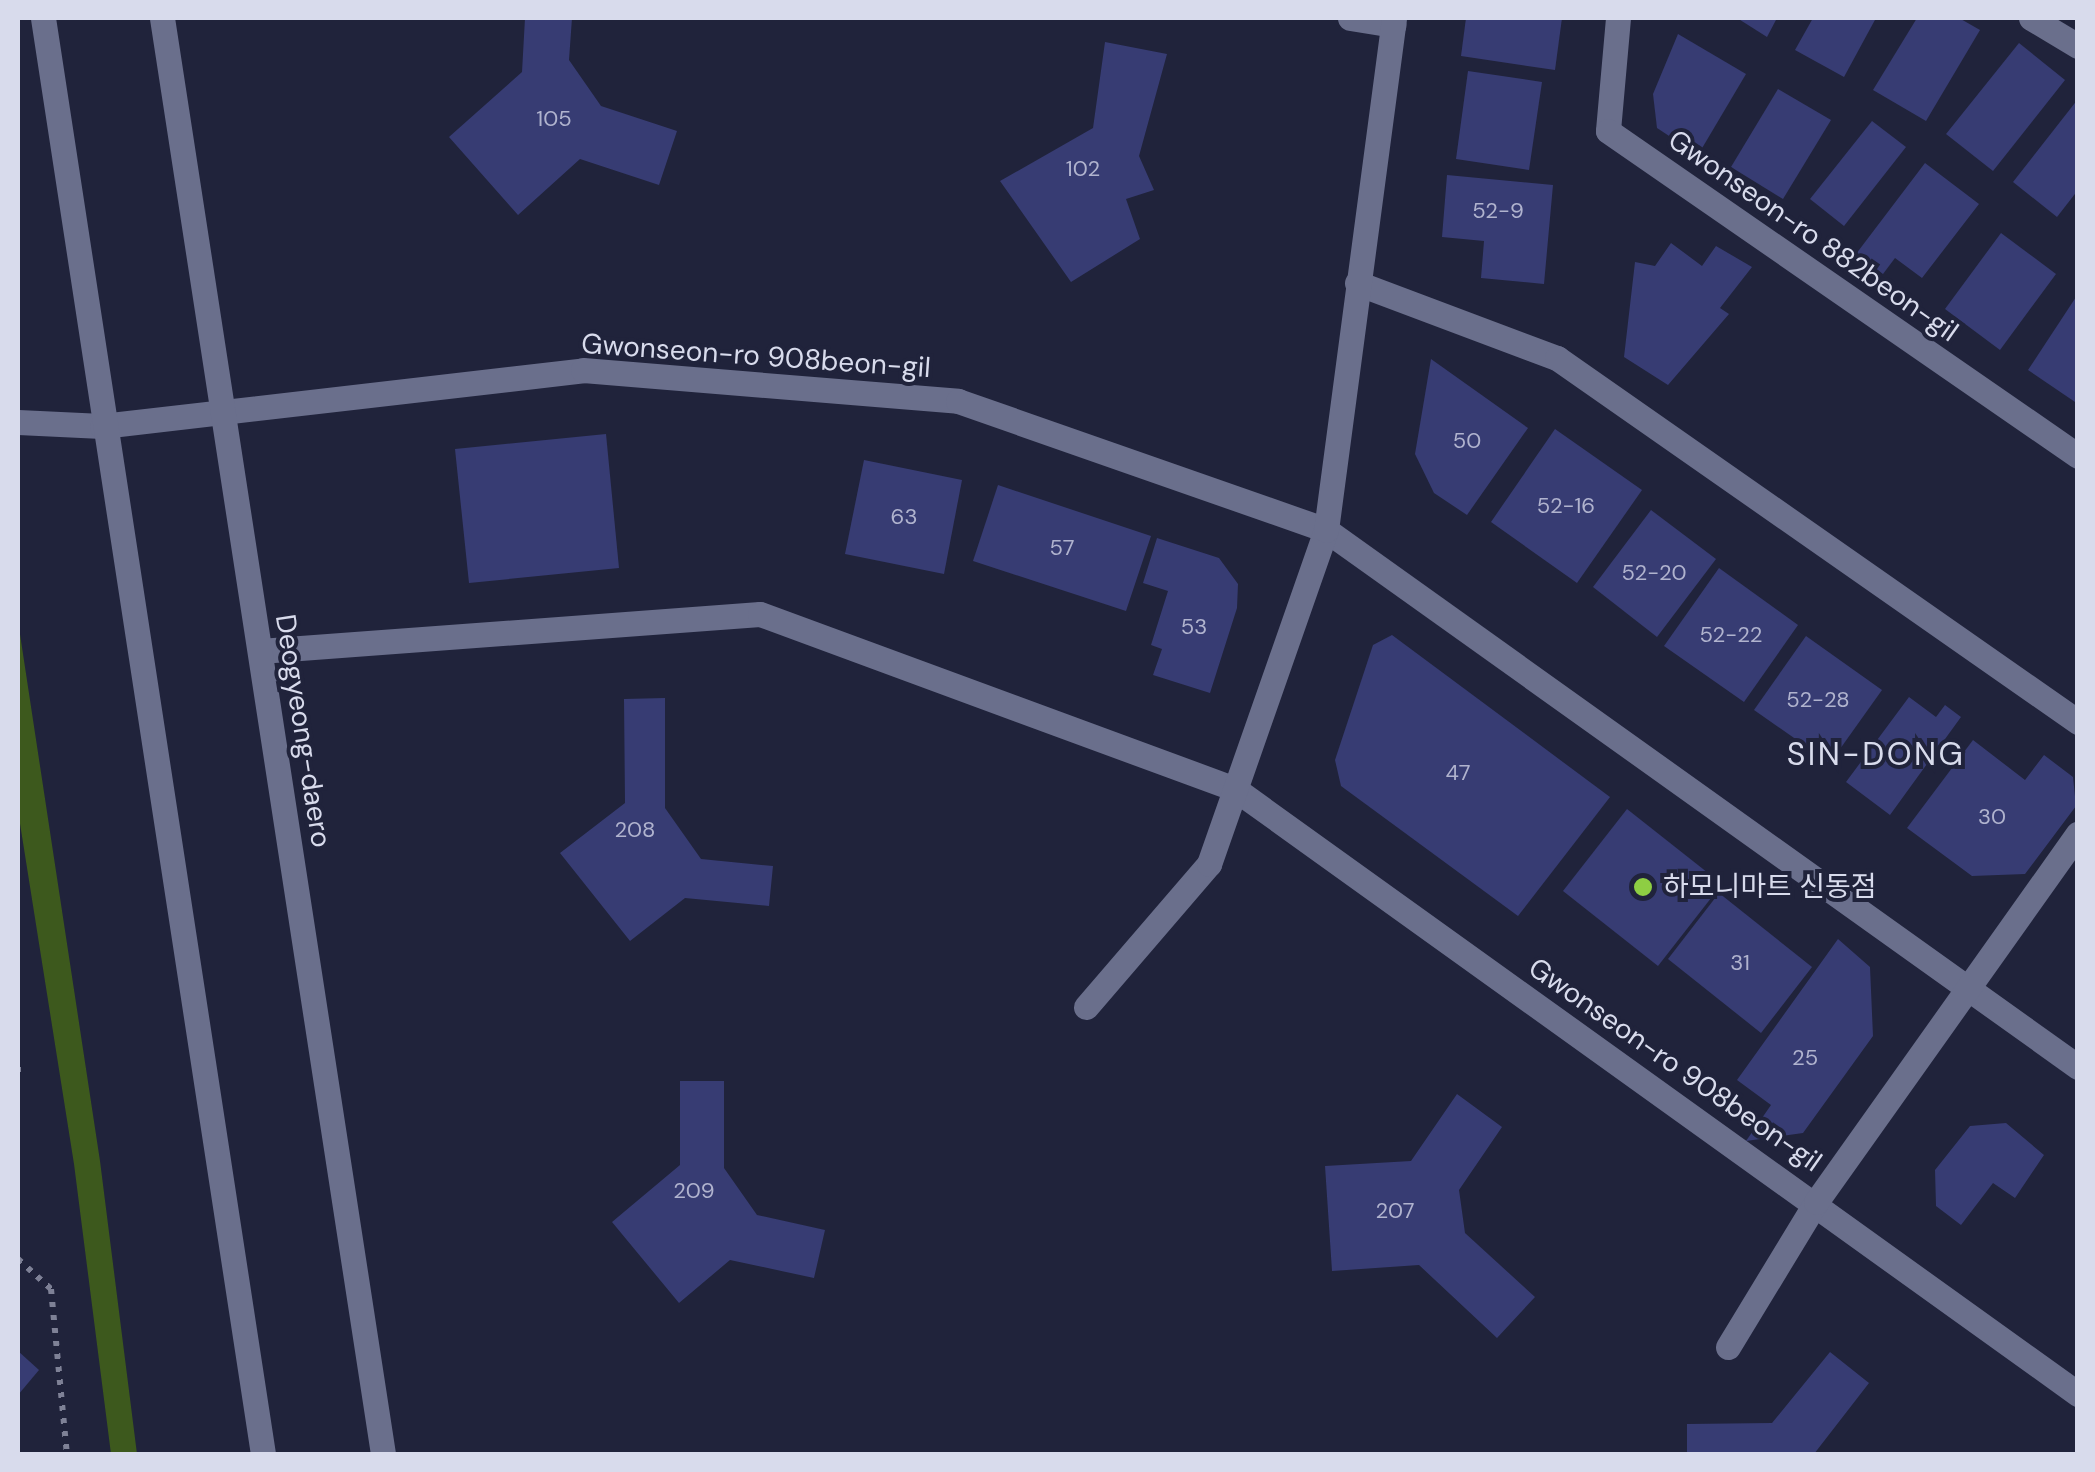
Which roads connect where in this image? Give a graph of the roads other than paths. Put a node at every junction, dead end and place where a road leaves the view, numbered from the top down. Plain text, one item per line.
1 (43, 18) edge
2 (162, 18) edge
3 (1350, 18) edge
4 (1618, 18) edge
5 (2031, 18) edge
6 (1393, 21) edge
7 (2075, 37) edge
8 (1358, 283) junction
9 (224, 412) junction
10 (18, 422) edge
11 (102, 426) junction
12 (2078, 456) edge
13 (1326, 530) junction
14 (260, 651) junction
15 (2078, 722) edge
16 (1235, 789) junction
17 (2078, 834) edge
18 (1967, 984) junction
19 (1086, 1007) dead end
20 (2078, 1068) edge
21 (1816, 1202) junction
22 (1728, 1347) dead end
23 (2078, 1394) edge
24 (263, 1454) edge
25 (384, 1454) edge

1 - 11 street
2 - 9 street, Deogyeong-daero
3 - 6 street
4 - 12 street, Gwonseon-ro 882beon-gil
5 - 7 street
6 - 8 street
8 - 13 street
8 - 15 street
9 - 11 street, Gwonseon-ro 908beon-gil
9 - 13 street, Gwonseon-ro 908beon-gil
9 - 14 street, Deogyeong-daero
10 - 11 street, Gwonseon-ro 908beon-gil
11 - 24 street
13 - 16 street
13 - 18 street, Gwonseon-ro 908beon-gil
14 - 16 street, Gwonseon-ro 908beon-gil
14 - 25 street, Deogyeong-daero
16 - 19 street
16 - 21 street, Gwonseon-ro 908beon-gil
17 - 18 street
18 - 20 street, Gwonseon-ro 908beon-gil
18 - 21 street
21 - 22 street
21 - 23 street, Gwonseon-ro 908beon-gil

